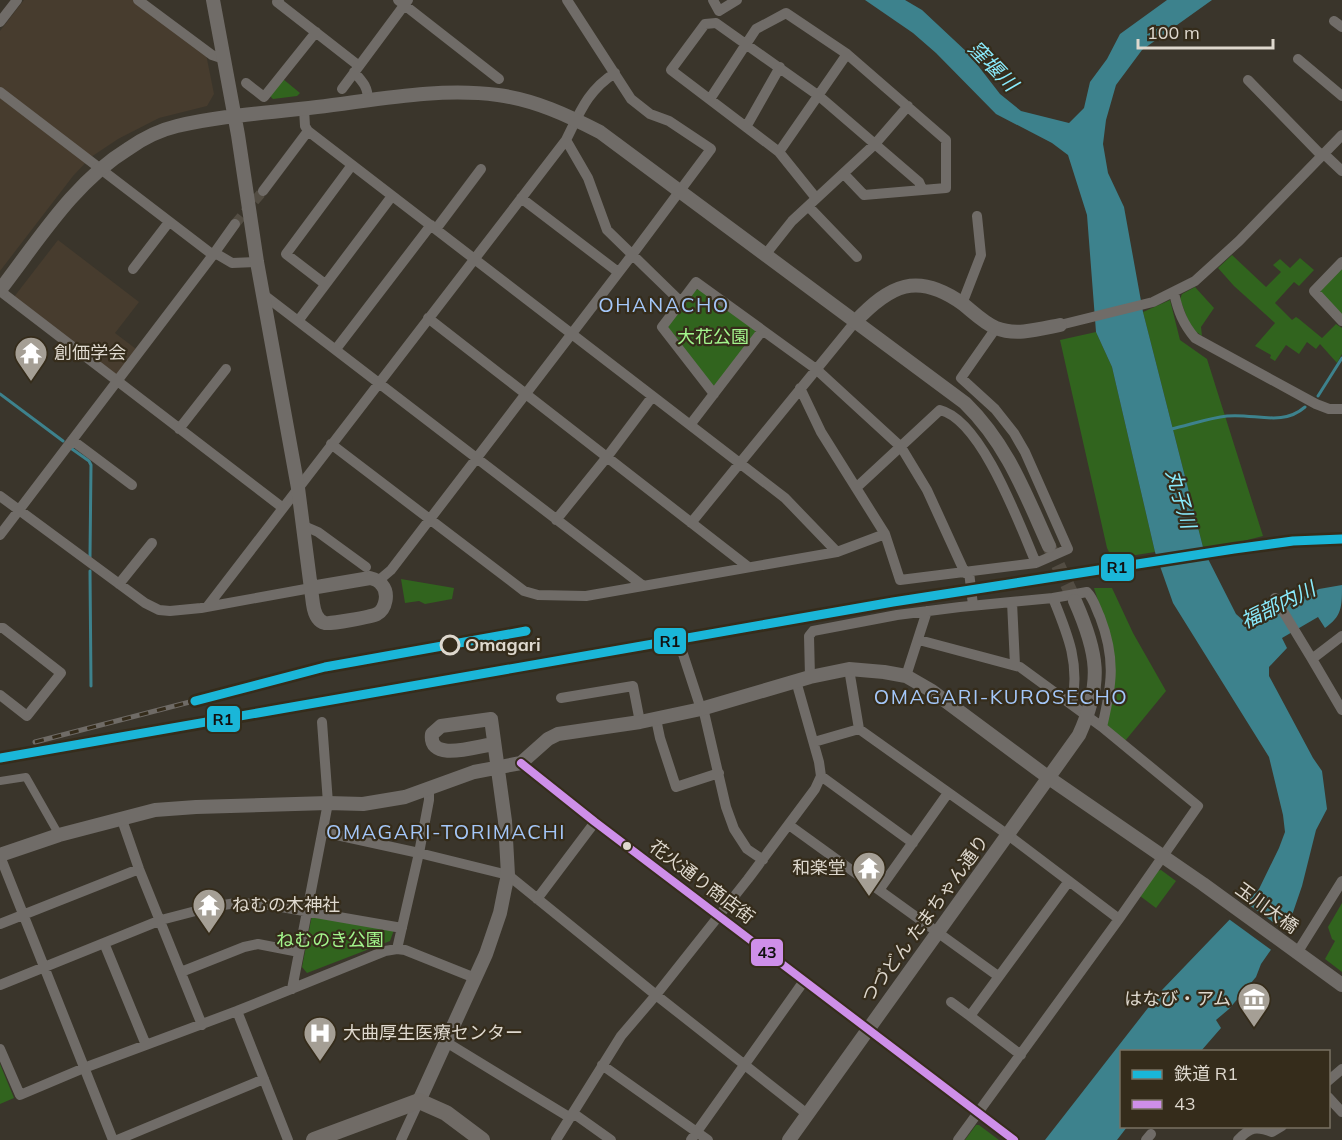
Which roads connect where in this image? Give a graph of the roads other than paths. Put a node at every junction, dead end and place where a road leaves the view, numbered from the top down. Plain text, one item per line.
1 (17, 0) edge
2 (138, 0) edge
3 (213, 0) edge
4 (279, 0) edge
5 (567, 0) edge
6 (737, 0) edge
7 (404, 2) edge
8 (716, 3) edge
9 (0, 22) edge
10 (716, 23) junction
11 (316, 32) junction
12 (746, 43) junction
13 (847, 54) junction
14 (224, 59) junction
15 (1298, 59) dead end
16 (780, 67) junction
17 (357, 69) junction
18 (615, 73) junction
19 (499, 79) dead end
20 (1248, 80) dead end
21 (246, 83) dead end
22 (342, 89) dead end
23 (0, 92) edge
24 (819, 96) junction
25 (1342, 96) edge
26 (710, 99) junction
27 (368, 101) junction
28 (908, 106) junction
29 (304, 109) junction
30 (235, 116) junction
31 (576, 119) junction
32 (746, 127) junction
33 (308, 131) junction
34 (1342, 135) edge
35 (566, 140) junction
36 (875, 144) junction
37 (779, 152) junction
38 (1323, 155) junction
39 (352, 165) junction
40 (99, 169) junction
41 (481, 169) dead end
42 (1342, 171) edge
43 (844, 174) junction
44 (922, 189) junction
45 (263, 190) tunnel mouth
46 (681, 191) junction
47 (392, 196) junction
48 (521, 198) junction
49 (812, 202) junction
50 (977, 216) dead end
51 (169, 222) junction
52 (235, 224) tunnel mouth
53 (433, 227) junction
54 (214, 254) junction
55 (632, 255) junction
56 (765, 255) junction
57 (857, 257) dead end
58 (474, 259) junction
59 (257, 262) junction
60 (1342, 262) edge
61 (133, 269) dead end
62 (618, 272) junction
63 (326, 284) junction
64 (0, 290) edge
65 (1174, 293) junction
66 (264, 295) junction
67 (681, 302) junction
68 (962, 304) junction
69 (428, 318) junction
70 (298, 321) junction
71 (1342, 321) edge
72 (855, 322) junction
73 (1060, 325) joint
74 (996, 328) junction
75 (762, 331) junction
76 (571, 333) junction
77 (336, 349) junction
78 (226, 369) dead end
79 (816, 369) junction
80 (117, 381) junction
81 (379, 383) junction
82 (800, 388) junction
83 (526, 394) junction
84 (714, 394) junction
85 (652, 397) junction
86 (1342, 409) edge
87 (690, 425) junction
88 (179, 429) junction
89 (72, 440) junction
90 (332, 444) junction
91 (901, 447) junction
92 (607, 457) junction
93 (475, 459) junction
94 (739, 462) junction
95 (132, 485) dead end
96 (857, 487) junction
97 (298, 488) junction
98 (0, 496) edge
99 (283, 508) junction
100 (19, 511) junction
101 (430, 519) junction
102 (556, 520) junction
103 (691, 523) junction
104 (304, 526) junction
105 (885, 534) junction
106 (0, 535) edge
107 (152, 543) dead end
108 (1048, 546) tunnel mouth
109 (837, 552) junction
110 (1036, 563) junction
111 (747, 566) junction
112 (366, 567) dead end
113 (967, 572) junction
114 (378, 581) junction
115 (119, 584) junction
116 (642, 585) junction
117 (311, 588) junction
118 (1053, 598) junction
119 (1275, 598) dead end
120 (1075, 601) tunnel mouth
121 (1012, 602) junction
122 (973, 606) junction
123 (207, 607) junction
124 (927, 611) junction
125 (0, 628) edge
126 (1342, 636) edge
127 (919, 640) junction
128 (683, 654) dead end
129 (1312, 659) junction
130 (1015, 665) junction
131 (849, 669) junction
132 (906, 676) junction
133 (810, 677) junction
134 (796, 681) junction
135 (0, 695) edge
136 (561, 698) dead end
137 (1072, 704) junction
138 (702, 709) junction
139 (1342, 710) edge
140 (1087, 716) junction
141 (656, 719) junction
142 (322, 722) dead end
143 (640, 722) junction
144 (1102, 727) junction
145 (859, 729) junction
146 (814, 742) junction
147 (494, 744) dead end
148 (521, 763) junction
149 (497, 767) junction
150 (719, 773) junction
151 (821, 776) junction
152 (1049, 778) junction
153 (0, 781) edge
154 (429, 788) junction
155 (948, 793) junction
156 (328, 803) junction
157 (122, 820) junction
158 (595, 822) junction
159 (789, 825) junction
160 (323, 832) junction
161 (59, 835) junction
162 (1008, 836) junction
163 (913, 843) junction
164 (418, 853) junction
165 (0, 856) edge
166 (1163, 857) junction
167 (763, 860) junction
168 (139, 870) junction
169 (508, 875) junction
170 (1069, 881) junction
171 (1342, 881) edge
172 (879, 890) junction
173 (537, 899) junction
174 (306, 911) junction
175 (24, 915) junction
176 (719, 916) junction
177 (1119, 919) junction
178 (161, 920) junction
179 (0, 924) edge
180 (402, 928) junction
181 (938, 931) junction
182 (104, 943) junction
183 (397, 949) junction
184 (299, 952) junction
185 (1297, 953) junction
186 (45, 968) junction
187 (181, 972) junction
188 (998, 976) junction
189 (475, 978) junction
190 (804, 981) junction
191 (1342, 985) edge
192 (0, 986) edge
193 (292, 989) junction
194 (656, 995) junction
195 (951, 1002) dead end
196 (237, 1011) junction
197 (970, 1016) junction
198 (202, 1025) junction
199 (868, 1030) junction
200 (446, 1042) junction
201 (146, 1045) junction
202 (0, 1049) edge
203 (1021, 1055) junction
204 (602, 1065) junction
205 (745, 1066) junction
206 (84, 1068) junction
207 (1342, 1069) edge
208 (264, 1079) junction
209 (1330, 1080) edge
210 (1330, 1098) edge
211 (419, 1101) junction
212 (1342, 1112) edge
213 (807, 1114) junction
214 (978, 1114) junction
215 (571, 1115) junction
216 (1254, 1128) edge
217 (1261, 1128) edge
218 (1279, 1128) edge
219 (694, 1136) edge
220 (115, 1140) edge
221 (288, 1140) edge
222 (314, 1140) edge
223 (401, 1140) edge
224 (482, 1140) edge
225 (556, 1140) edge
226 (611, 1140) edge
227 (708, 1140) edge
228 (789, 1140) edge
229 (958, 1140) edge
230 (1014, 1140) edge
231 (1238, 1140) edge

1 - 9 street
2 - 14 street
3 - 14 street
4 - 11 street
5 - 18 street
6 - 8 street
7 - 17 street
7 - 19 street
8 - 10 street
10 - 12 street
10 - 26 street
11 - 17 street
11 - 21 street
12 - 13 street
12 - 16 street
12 - 26 street
13 - 24 street
13 - 28 street
14 - 30 street
15 - 25 street
16 - 24 street
16 - 32 street
17 - 22 street
17 - 27 street
18 - 31 street
18 - 46 street
20 - 38 street
23 - 40 street
24 - 36 street
24 - 37 street
26 - 32 street
27 - 29 street
27 - 31 street
28 - 36 street
28 - 44 street
29 - 30 street
29 - 33 street
30 - 40 street
30 - 59 street
31 - 35 street
31 - 46 street
32 - 37 street
33 - 39 street
33 - 45 street
34 - 38 street
35 - 48 street
35 - 55 street
36 - 43 street
36 - 44 street
37 - 49 street
38 - 42 street
38 - 65 street
39 - 47 street
39 - 63 street
40 - 51 street
40 - 64 street
41 - 53 street
43 - 44 street
43 - 49 street
46 - 55 street
46 - 56 street
47 - 53 street
47 - 63 street
48 - 58 street
48 - 62 street
49 - 56 street
49 - 57 street
50 - 68 street
51 - 54 street
51 - 61 street
52 - 54 street
53 - 58 street
53 - 77 street
54 - 59 street
54 - 80 street
55 - 62 street
55 - 67 street
56 - 72 street
58 - 69 street
58 - 76 street
59 - 66 street
60 - 71 street
62 - 76 street
63 - 70 street
64 - 80 street
65 - 73 street
65 - 86 street
66 - 70 street
66 - 97 street
67 - 75 street
67 - 84 street
68 - 72 street
68 - 74 street
69 - 81 street
69 - 83 street
70 - 77 street
72 - 79 street
72 - 108 street
73 - 74 street
74 - 110 street
75 - 79 street
75 - 84 street
76 - 83 street
76 - 85 street
77 - 81 street
78 - 88 street
79 - 82 street
79 - 91 street
80 - 88 street
80 - 89 street
81 - 90 street
81 - 93 street
82 - 94 street
82 - 96 street
83 - 92 street
83 - 93 street
84 - 87 street
85 - 87 street
85 - 92 street
87 - 94 street
88 - 99 street
89 - 95 street
89 - 100 street
90 - 97 street
90 - 101 street
91 - 96 street
91 - 110 street
91 - 113 street
92 - 102 street
92 - 103 street
93 - 101 street
93 - 102 street
94 - 103 street
94 - 109 street
96 - 105 street
97 - 99 street
97 - 104 street
98 - 100 street
99 - 123 street
100 - 106 street
100 - 115 street
101 - 114 street
101 - 116 street
102 - 116 street
103 - 111 street
104 - 112 street
104 - 117 street
105 - 109 street
105 - 113 street
107 - 115 street
109 - 111 street
110 - 113 street
111 - 116 street
113 - 122 street
114 - 117 street
114 - 117 street
115 - 123 street
117 - 123 street
118 - 121 street
118 - 137 street
118 - 144 street
119 - 129 street
120 - 140 street, つづどん たまちゃん通り
121 - 122 street
121 - 130 street
122 - 124 street
124 - 127 street
124 - 133 street
125 - 135 street
126 - 129 street
127 - 130 street
127 - 132 street
128 - 138 street
129 - 139 street
130 - 137 street
131 - 132 street, 玉川大橋
131 - 133 street, 玉川大橋
131 - 145 street
132 - 152 street, 玉川大橋
133 - 134 street, 玉川大橋
134 - 138 street, 玉川大橋
134 - 146 street
136 - 143 street
137 - 140 street
138 - 141 street, 玉川大橋
138 - 150 street
140 - 144 street
140 - 152 street, つづどん たまちゃん通り
141 - 143 street, 玉川大橋
141 - 150 street
142 - 156 street
143 - 148 street, 玉川大橋
144 - 166 street
145 - 146 street
145 - 155 street
146 - 151 street
147 - 149 street
148 - 149 street
148 - 158 street, 花火通り商店街
149 - 154 street
149 - 169 street
150 - 167 street
151 - 159 street
151 - 163 street
152 - 162 street, つづどん たまちゃん通り
152 - 166 street, 玉川大橋
153 - 161 street
154 - 156 street
154 - 164 street
155 - 162 street
155 - 163 street
156 - 157 street
156 - 160 street
157 - 161 street
157 - 168 street
158 - 173 street
158 - 176 street, 花火通り商店街
159 - 167 street
159 - 172 street
160 - 164 street
160 - 174 street
161 - 165 street
162 - 170 street
162 - 181 street, つづどん たまちゃん通り
163 - 172 street
164 - 169 street
164 - 180 street
165 - 175 street
166 - 177 street
166 - 185 street, 玉川大橋
167 - 176 street
168 - 175 street
168 - 178 street
169 - 173 street
169 - 189 street
170 - 177 street
170 - 188 street
171 - 185 street
172 - 181 street
173 - 194 street
174 - 178 street
174 - 180 street
174 - 184 street
175 - 179 street
175 - 186 street
176 - 190 street, 花火通り商店街
176 - 194 street
177 - 203 street
178 - 182 street
178 - 187 street
180 - 183 street
181 - 188 street
181 - 199 street, つづどん たまちゃん通り
182 - 186 street
182 - 201 street
183 - 189 street
183 - 193 street
184 - 187 street
184 - 193 street
185 - 191 street, 玉川大橋
186 - 192 street
186 - 206 street
187 - 198 street
188 - 197 street
189 - 200 street
190 - 199 street, 花火通り商店街
190 - 205 street
193 - 196 street
194 - 204 street
194 - 205 street
195 - 197 street
196 - 198 street
196 - 208 street
197 - 203 street
198 - 201 street
199 - 213 street, つづどん たまちゃん通り
199 - 214 street, 花火通り商店街
200 - 211 street
200 - 215 street
201 - 206 street
202 - 206 street
203 - 214 street
204 - 215 street
204 - 219 street
205 - 213 street
205 - 219 street
206 - 220 street
207 - 209 street
208 - 220 street
208 - 221 street
210 - 212 street
211 - 222 main road
211 - 223 street
211 - 224 main road
213 - 228 street, つづどん たまちゃん通り
214 - 229 street
214 - 230 street, 花火通り商店街
215 - 225 street
215 - 226 street
216 - 231 street
217 - 218 street
219 - 227 street

